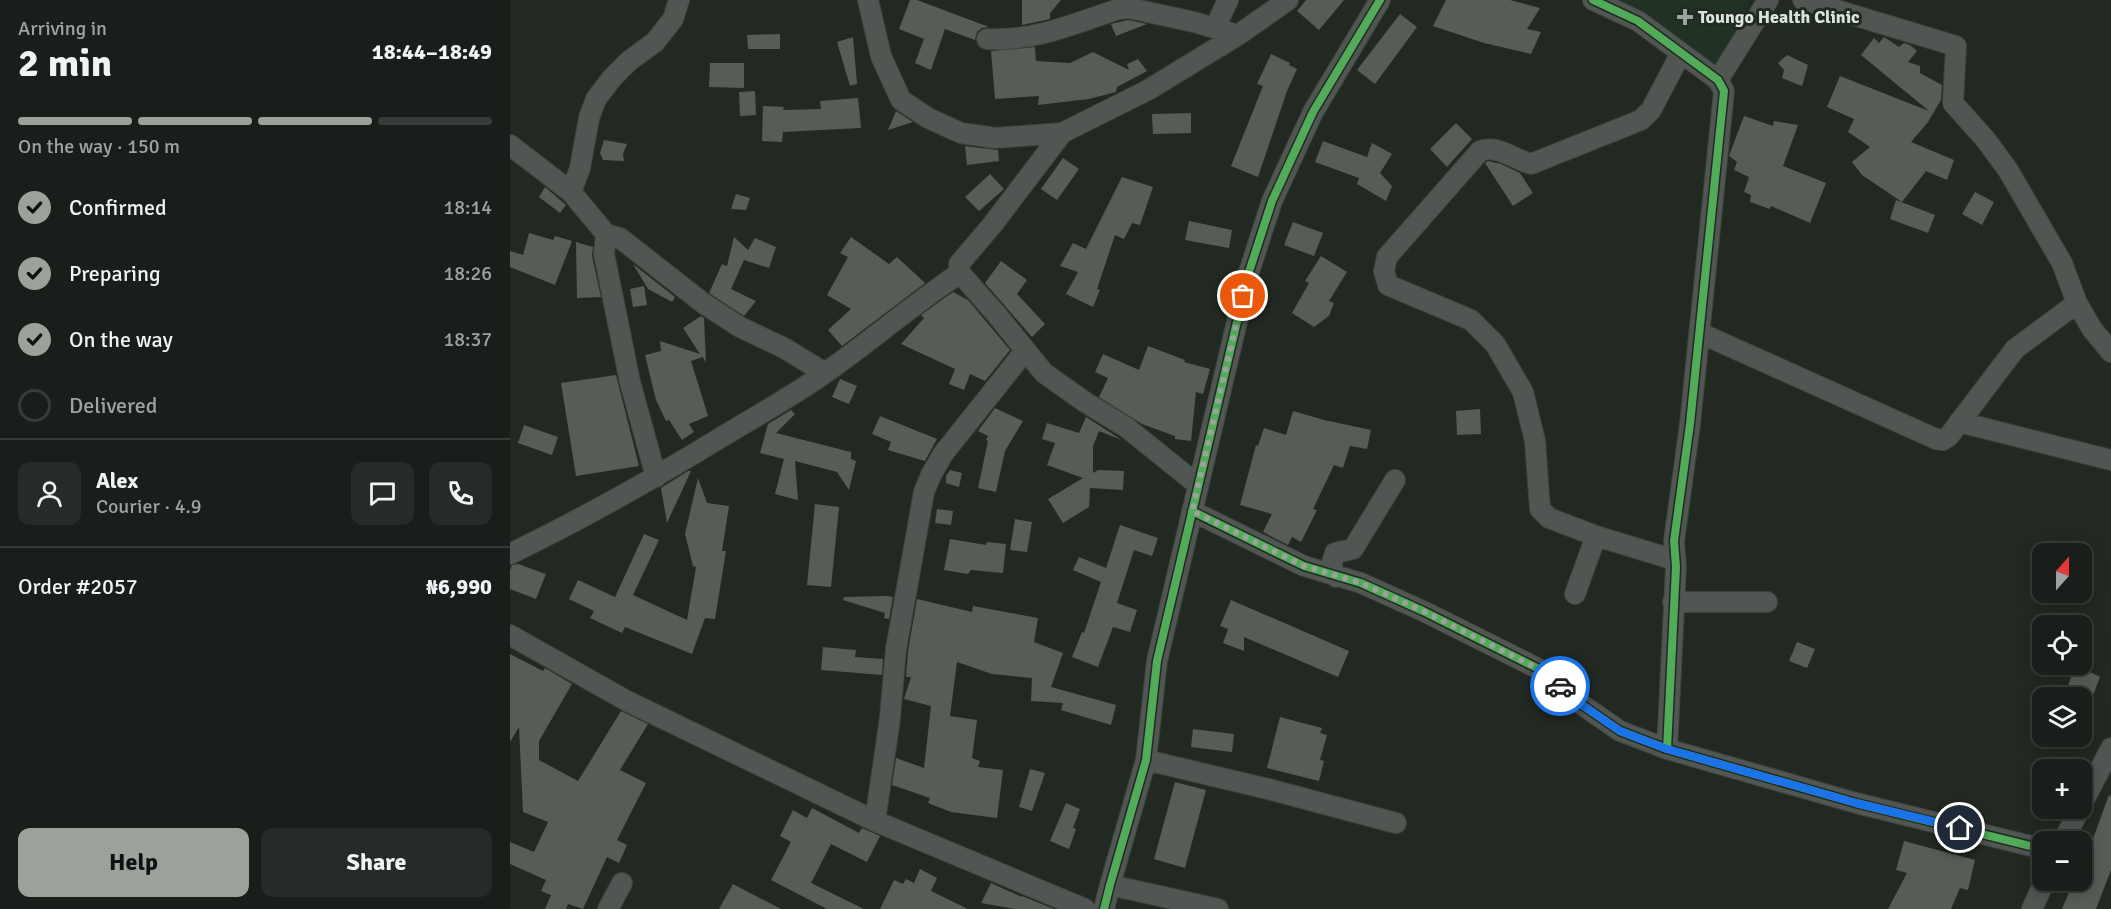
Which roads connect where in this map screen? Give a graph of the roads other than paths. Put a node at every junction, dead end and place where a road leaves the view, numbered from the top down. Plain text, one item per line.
1 (679, 0) edge
2 (868, 0) edge
3 (1228, 0) edge
4 (1288, 0) edge
5 (1380, 0) edge
6 (1593, 0) edge
7 (1768, 0) edge
8 (1803, 0) edge
9 (1130, 4) edge
10 (1215, 28) junction
11 (1238, 35) junction
12 (987, 39) dead end
13 (1681, 53) junction
14 (1718, 80) junction
15 (1062, 133) junction
16 (510, 145) edge
17 (571, 192) junction
18 (606, 234) junction
19 (960, 273) junction
20 (2077, 303) junction
21 (1700, 333) junction
22 (1025, 351) junction
23 (2111, 352) edge
24 (825, 373) junction
25 (1959, 422) junction
26 (2111, 460) edge
27 (656, 477) junction
28 (1395, 480) dead end
29 (1198, 485) junction
30 (1192, 511) junction
31 (1596, 536) junction
32 (510, 554) edge
33 (1675, 561) junction
34 (1336, 577) junction
35 (1575, 594) dead end
36 (1673, 602) junction
37 (1767, 602) dead end
38 (510, 634) edge
39 (2111, 748) edge
40 (1667, 749) junction
41 (1146, 760) junction
42 (2092, 785) edge
43 (875, 821) junction
44 (1396, 823) dead end
45 (2032, 846) edge
46 (622, 883) dead end
47 (1110, 885) junction
48 (2040, 891) edge
49 (608, 909) edge
50 (1085, 909) edge
51 (1104, 909) edge
52 (1218, 909) edge
53 (2032, 909) edge

1 - 17 street
2 - 15 street
3 - 10 street
4 - 11 street
5 - 29 street
6 - 13 street
7 - 14 street
8 - 20 street
9 - 10 street
9 - 12 street
10 - 11 street
11 - 15 street
13 - 14 street
13 - 31 street
14 - 21 street
15 - 19 street
16 - 17 street
17 - 18 street
18 - 24 street
18 - 27 street
19 - 22 street
19 - 24 street
20 - 23 street
20 - 25 street
21 - 25 street
21 - 33 street
22 - 29 street
22 - 43 street
24 - 27 street
25 - 26 street
27 - 32 street
28 - 34 street
29 - 30 street
30 - 34 street
30 - 41 street
31 - 33 street
31 - 35 street
33 - 36 street
34 - 40 street
36 - 37 street
36 - 40 street
38 - 43 street
39 - 42 street
40 - 45 street
41 - 44 street
41 - 47 street
43 - 50 street
46 - 49 street
47 - 51 street
47 - 52 street
48 - 53 street

